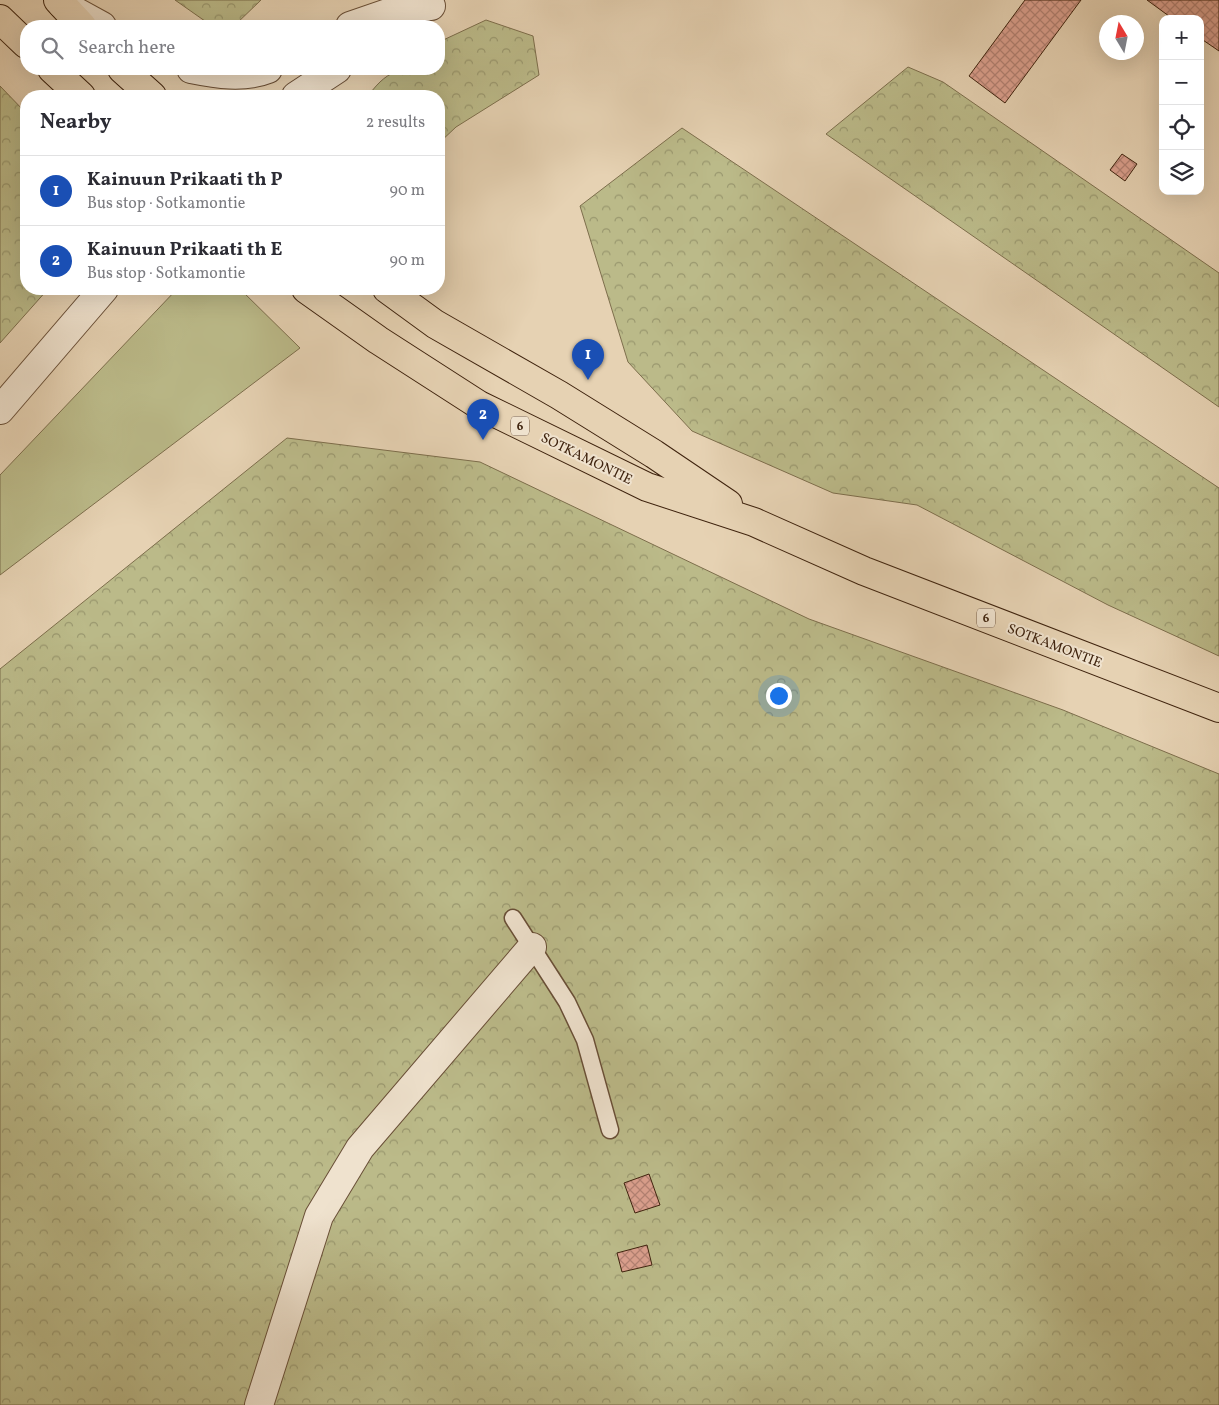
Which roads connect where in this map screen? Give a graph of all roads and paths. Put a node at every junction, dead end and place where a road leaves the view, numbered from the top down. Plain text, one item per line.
1 (60, 2) edge
2 (436, 3) edge
3 (0, 19) edge
4 (76, 20) edge
5 (92, 20) edge
6 (367, 20) edge
7 (410, 20) edge
8 (20, 38) edge
9 (58, 75) edge
10 (129, 75) edge
11 (328, 75) edge
12 (75, 90) edge
13 (145, 90) edge
14 (305, 90) edge
15 (99, 295) edge
16 (314, 295) edge
17 (395, 295) edge
18 (0, 410) edge
19 (754, 522) junction
20 (1219, 708) edge
21 (513, 918) dead end
22 (532, 947) junction
23 (610, 1130) dead end
24 (259, 1405) edge

1 - 4 highway
1 - 5 street
2 - 6 street
2 - 7 street
3 - 8 highway
9 - 12 highway
10 - 13 highway
11 - 14 street
15 - 18 street
16 - 19 highway, SOTKAMONTIE / 6
17 - 19 highway, SOTKAMONTIE / 6
19 - 20 highway, SOTKAMONTIE / 6
21 - 22 lane
22 - 23 lane
22 - 24 street

